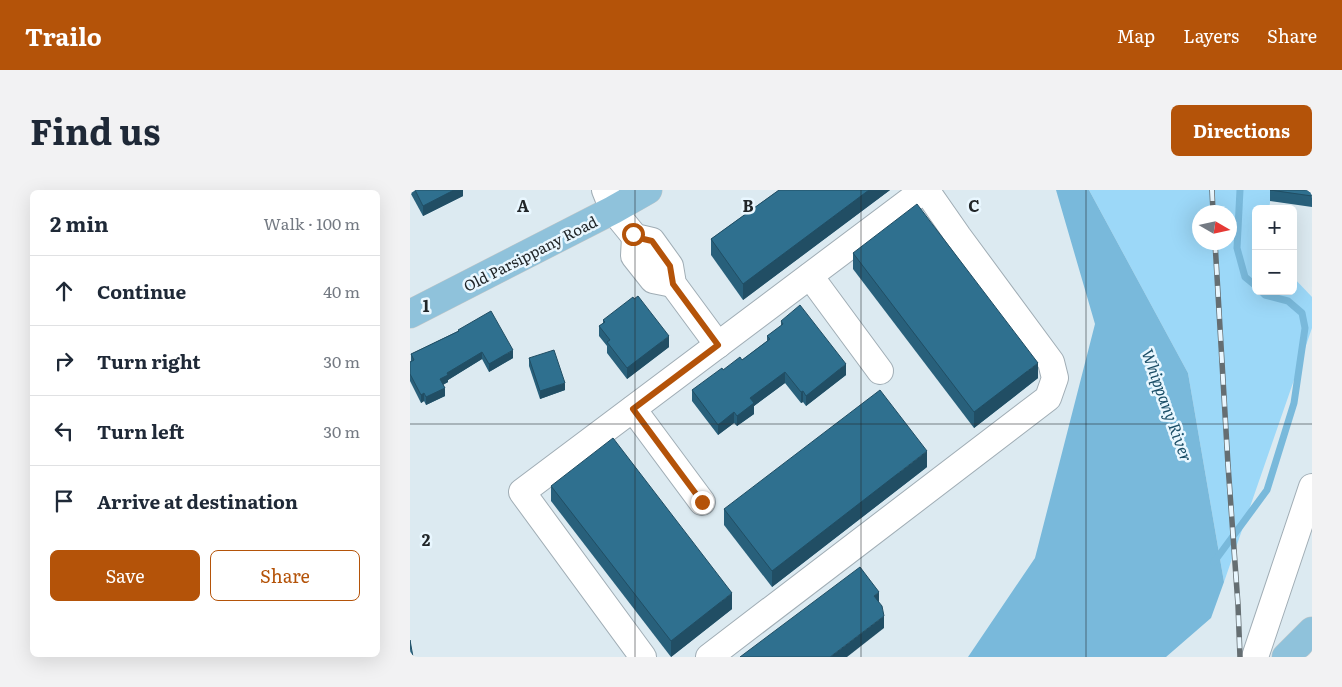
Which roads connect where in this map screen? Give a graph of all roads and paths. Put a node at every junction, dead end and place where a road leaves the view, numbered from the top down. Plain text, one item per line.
1 (648, 190) edge
2 (925, 190) edge
3 (609, 200) edge
4 (810, 276) junction
5 (410, 314) edge
6 (718, 345) junction
7 (880, 371) dead end
8 (633, 409) junction
9 (1312, 487) edge
10 (702, 502) dead end
11 (1312, 630) edge
12 (643, 657) edge
13 (709, 657) edge
14 (1255, 657) edge
15 (1286, 657) edge

1 - 3 main road, Old Parsippany Road
2 - 4 street
2 - 13 street
3 - 5 main road, Old Parsippany Road
3 - 6 street
4 - 6 street
4 - 7 street
6 - 8 street
8 - 10 street
8 - 12 street
9 - 14 street
11 - 15 main road

